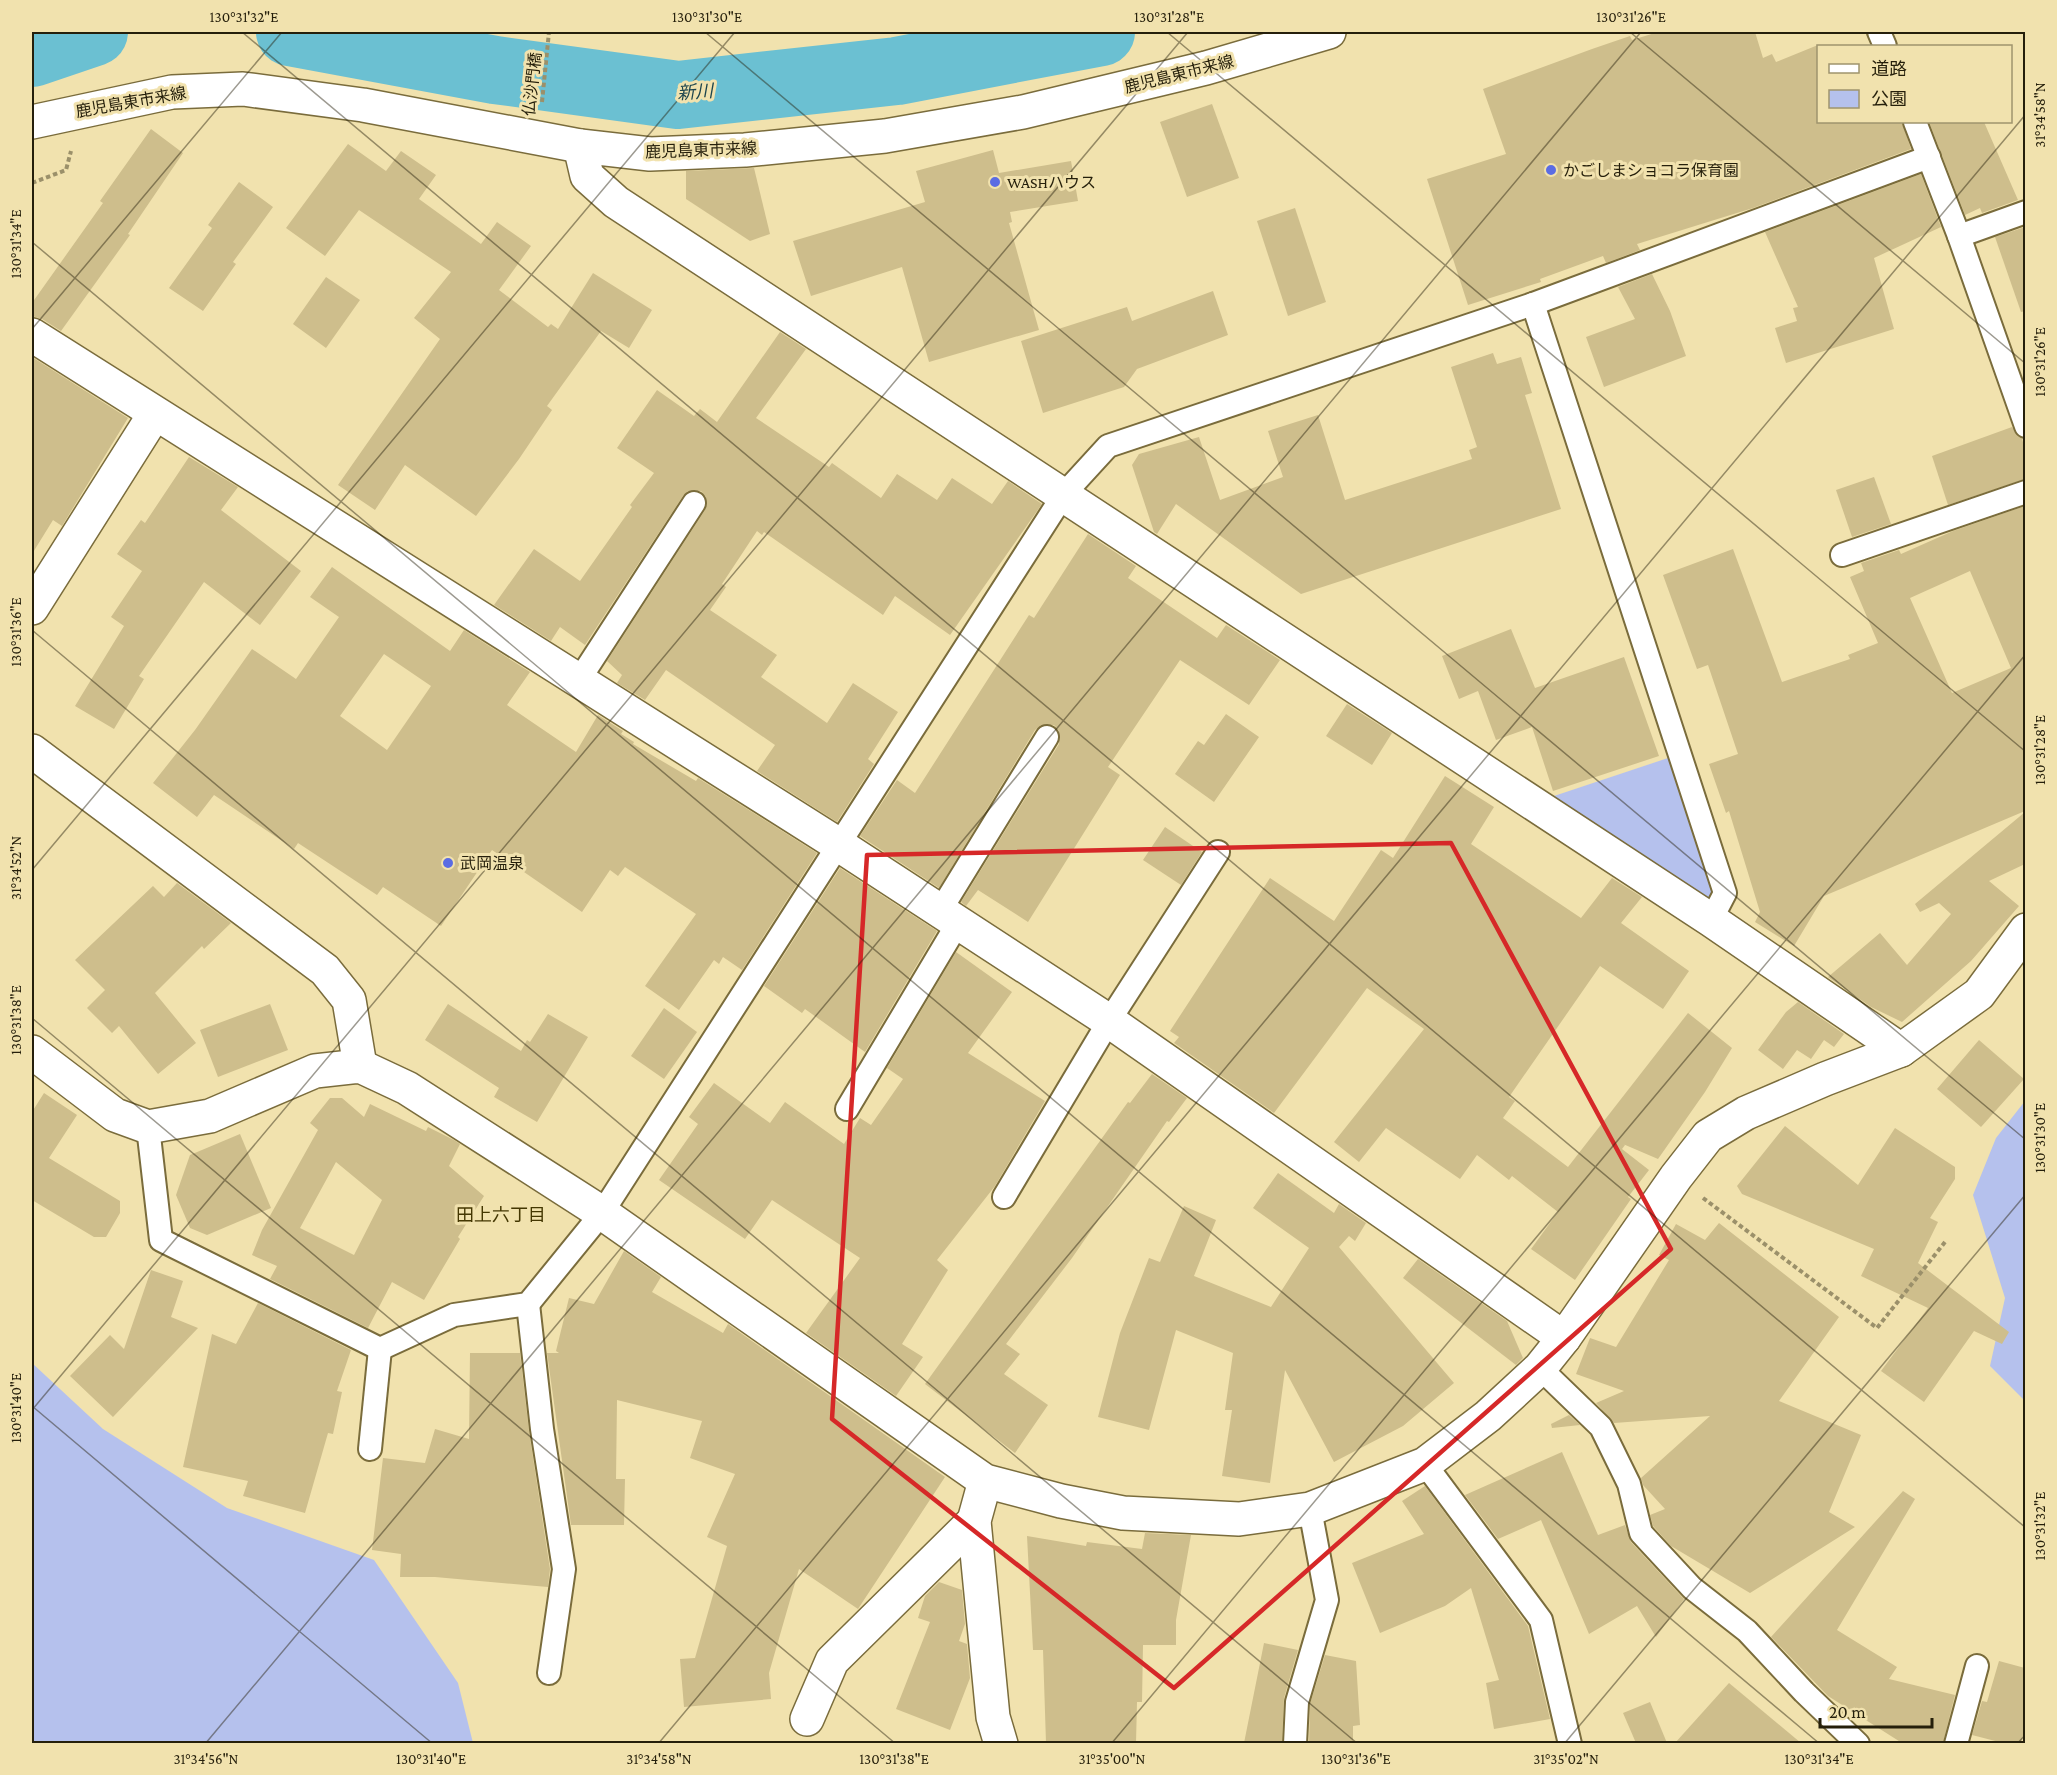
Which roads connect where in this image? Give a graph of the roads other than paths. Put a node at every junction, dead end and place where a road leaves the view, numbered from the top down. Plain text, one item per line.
1 (1329, 32) edge
2 (32, 122) edge
3 (1915, 123) edge
4 (580, 146) junction
5 (1929, 157) junction
6 (2025, 212) edge
7 (1959, 236) junction
8 (1533, 304) junction
9 (32, 335) edge
10 (154, 415) junction
11 (2025, 426) edge
12 (2025, 492) edge
13 (1064, 494) junction
14 (694, 503) dead end
15 (1842, 555) dead end
16 (32, 608) edge
17 (579, 680) junction
18 (1047, 737) dead end
19 (32, 751) edge
20 (838, 845) junction
21 (1218, 852) dead end
22 (949, 917) junction
23 (1711, 920) junction
24 (2025, 930) edge
25 (1109, 1022) junction
26 (1901, 1050) junction
27 (32, 1052) edge
28 (360, 1066) junction
29 (848, 1109) dead end
30 (148, 1127) junction
31 (1004, 1197) dead end
32 (602, 1213) junction
33 (528, 1304) junction
34 (1564, 1338) junction
35 (380, 1349) junction
36 (1540, 1368) junction
37 (370, 1449) dead end
38 (1425, 1464) junction
39 (985, 1481) junction
40 (1310, 1509) junction
41 (974, 1521) junction
42 (1977, 1666) dead end
43 (549, 1673) dead end
44 (807, 1719) dead end
45 (1001, 1743) edge
46 (1295, 1743) edge
47 (1570, 1743) edge
48 (1858, 1743) edge
49 (1956, 1743) edge

1 - 4 street, 鹿児島東市来線
2 - 4 street, 鹿児島東市来線
3 - 5 lane
4 - 13 street
5 - 7 lane
5 - 8 lane
6 - 7 lane
7 - 11 lane
8 - 13 lane
8 - 23 lane
9 - 10 street
10 - 16 street
10 - 17 street
12 - 15 lane
13 - 20 lane
13 - 23 street
14 - 17 lane
17 - 20 street
18 - 22 lane
19 - 28 street
20 - 22 street
20 - 32 lane
21 - 25 lane
22 - 25 street
22 - 29 lane
23 - 26 street
24 - 26 street
25 - 31 lane
25 - 34 street
26 - 34 street
27 - 30 street
28 - 30 street
28 - 32 street
30 - 35 lane
32 - 33 lane
32 - 39 street
33 - 35 lane
33 - 43 lane
34 - 36 street
35 - 37 lane
36 - 38 street
36 - 48 lane
38 - 40 street
38 - 47 lane
39 - 40 street
39 - 41 street
40 - 46 lane
41 - 44 street
41 - 45 street
42 - 49 lane

